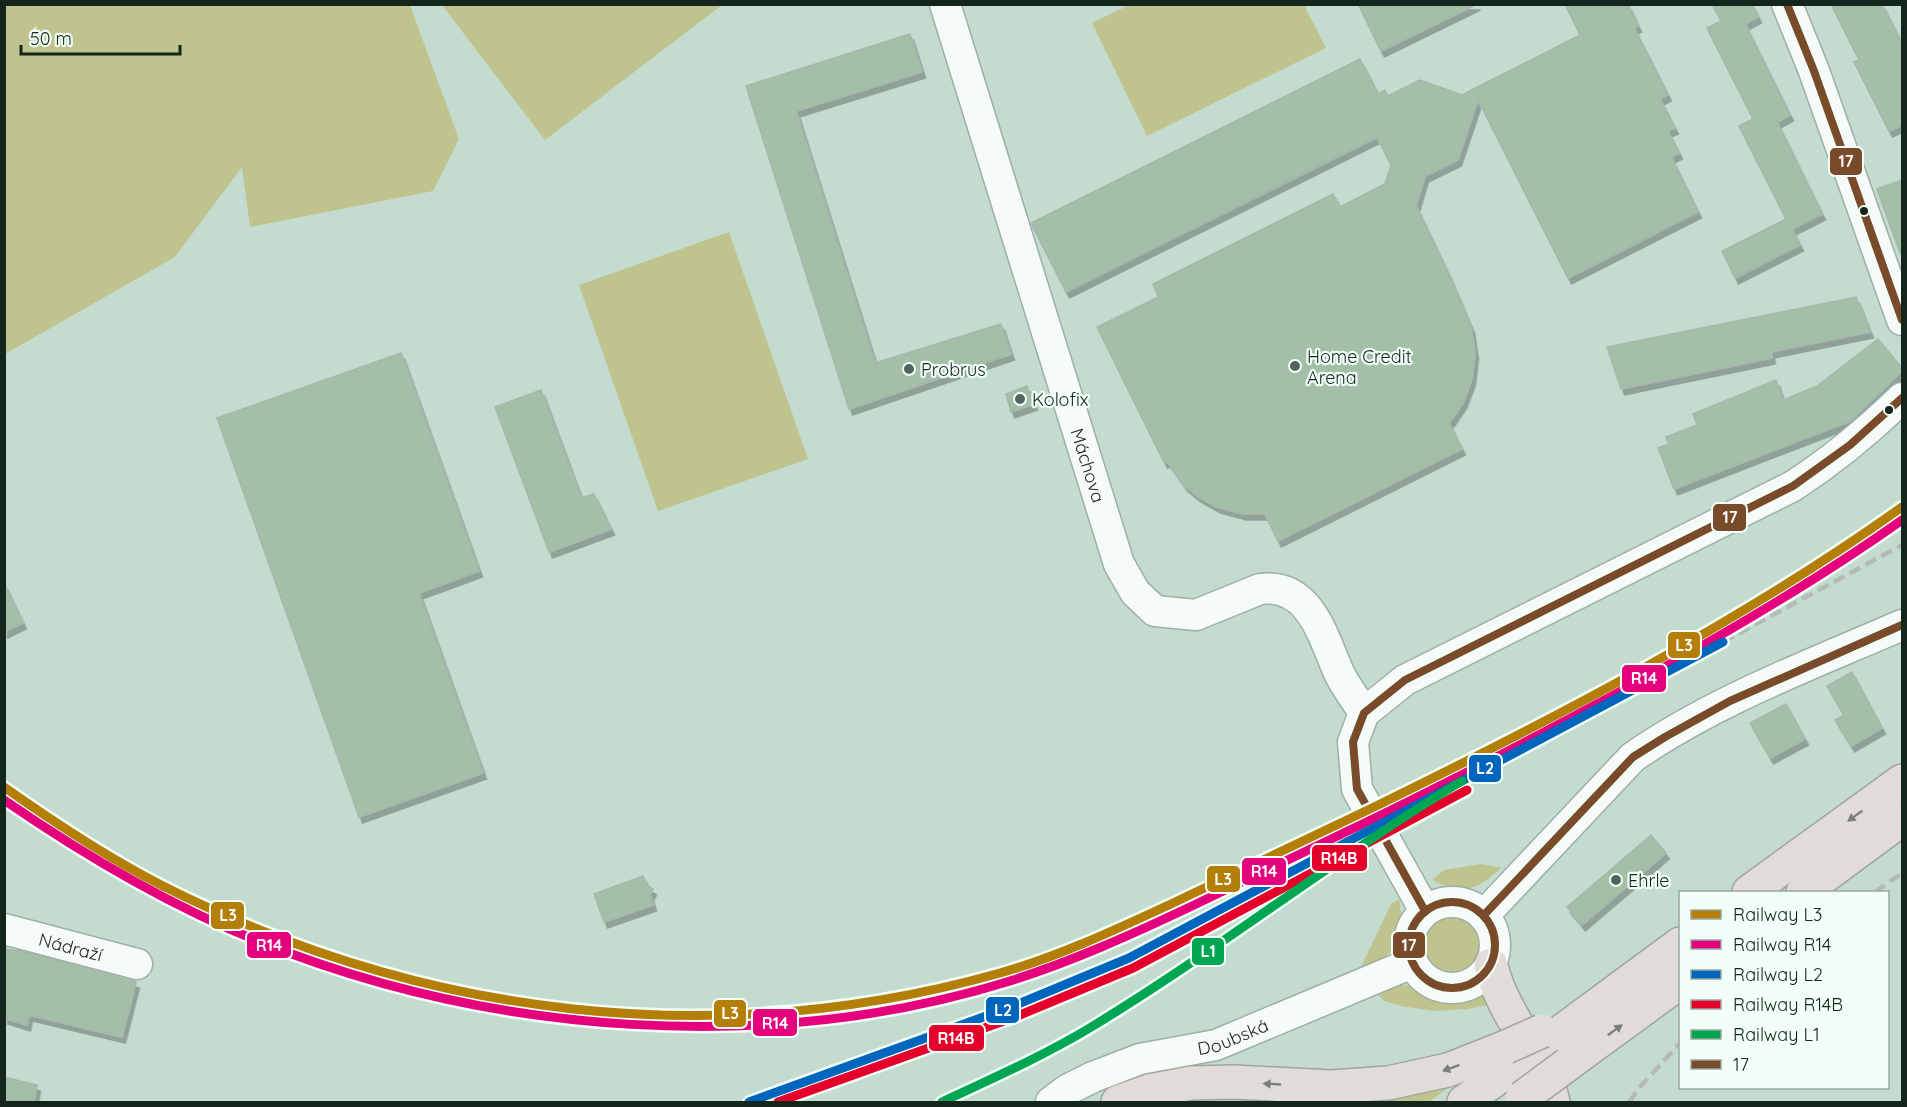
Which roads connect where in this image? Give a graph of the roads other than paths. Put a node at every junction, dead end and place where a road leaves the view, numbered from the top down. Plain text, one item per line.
1 (945, 4) edge
2 (1787, 4) edge
3 (1902, 320) edge
4 (1902, 398) edge
5 (1902, 625) edge
6 (1364, 713) junction
7 (1902, 781) edge
8 (1902, 819) edge
9 (1750, 891) edge
10 (1804, 891) edge
11 (1425, 911) junction
12 (1484, 915) junction
13 (4, 929) edge
14 (1679, 945) edge
15 (1412, 963) junction
16 (137, 964) dead end
17 (1491, 965) junction
18 (1679, 982) edge
19 (1553, 1045) junction
20 (1512, 1055) junction
21 (1527, 1101) edge
22 (1051, 1102) edge
23 (1120, 1102) edge
24 (1194, 1102) edge
25 (1464, 1102) edge

1 - 6 street, Máchova
2 - 3 street
4 - 6 street
5 - 12 street
6 - 11 street
7 -> 9 highway
8 - 10 highway
11 - 12 street
11 - 15 street
12 - 17 street
13 - 16 street, Nádraží
14 - 19 highway
15 - 17 street
15 - 22 street, Doubská
17 - 21 highway
19 -> 18 highway
19 - 20 highway
19 - 21 highway, bridge
20 -> 23 highway
20 - 25 highway
23 - 24 highway

